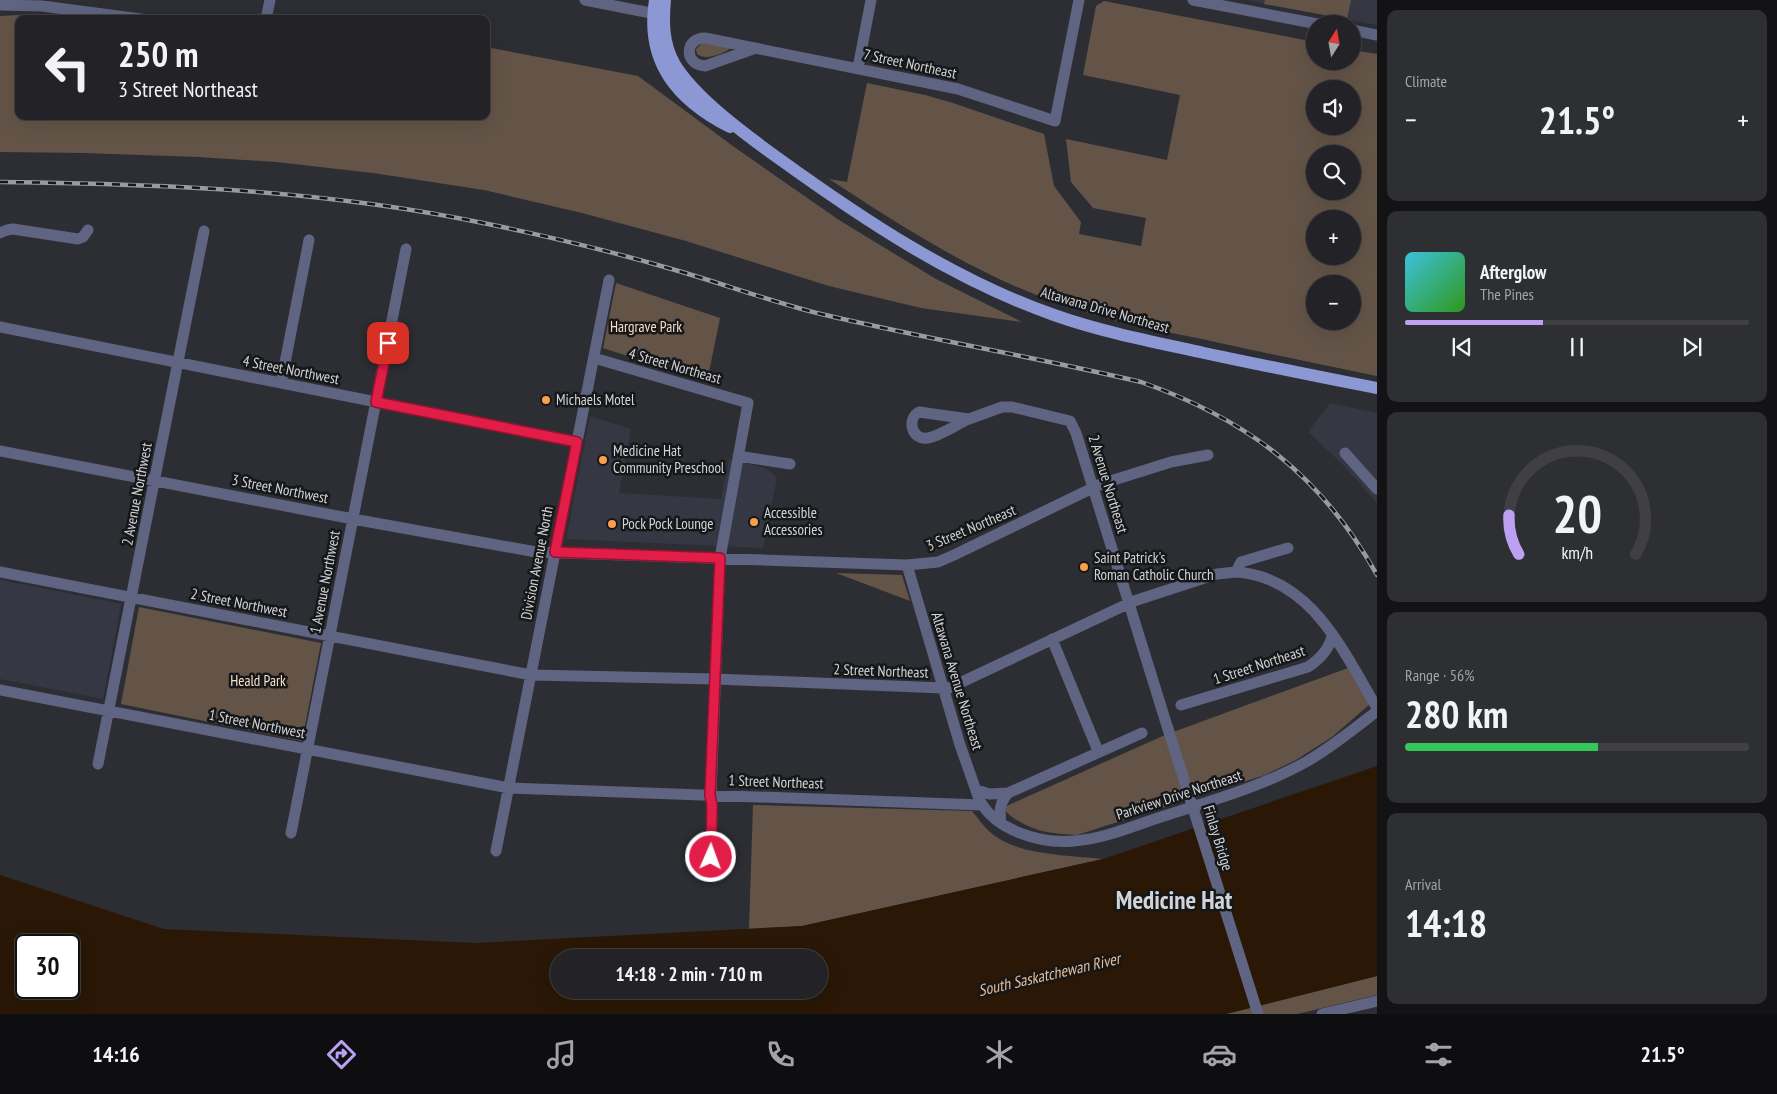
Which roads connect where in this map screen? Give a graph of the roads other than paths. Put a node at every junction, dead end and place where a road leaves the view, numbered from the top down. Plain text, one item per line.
1 (270, 0) edge
2 (585, 0) edge
3 (655, 0) edge
4 (665, 0) edge
5 (871, 0) edge
6 (1079, 0) edge
7 (1193, 0) edge
8 (0, 5) edge
9 (658, 14) junction
10 (111, 15) edge
11 (267, 15) edge
12 (1306, 22) edge
13 (1361, 32) edge
14 (1377, 35) edge
15 (756, 48) junction
16 (858, 68) junction
17 (88, 230) dead end
18 (204, 231) dead end
19 (0, 233) edge
20 (309, 240) dead end
21 (406, 249) dead end
22 (609, 280) dead end
23 (0, 327) edge
24 (594, 358) junction
25 (178, 362) junction
26 (1318, 377) junction
27 (280, 383) junction
28 (1377, 388) edge
29 (1377, 395) edge
30 (376, 402) junction
31 (969, 419) dead end
32 (577, 442) junction
33 (0, 451) edge
34 (1345, 453) dead end
35 (1208, 455) dead end
36 (738, 456) junction
37 (790, 464) dead end
38 (155, 481) junction
39 (1093, 489) junction
40 (1377, 489) edge
41 (353, 519) junction
42 (1288, 548) dead end
43 (555, 552) junction
44 (720, 558) junction
45 (907, 565) junction
46 (0, 572) edge
47 (1236, 572) junction
48 (132, 597) junction
49 (1128, 603) junction
50 (330, 636) junction
51 (1332, 636) junction
52 (1052, 639) junction
53 (531, 675) junction
54 (715, 679) junction
55 (943, 688) junction
56 (0, 690) edge
57 (1181, 705) dead end
58 (1377, 710) edge
59 (109, 711) junction
60 (1168, 729) joint
61 (1142, 732) dead end
62 (307, 749) junction
63 (1098, 751) junction
64 (98, 764) dead end
65 (509, 788) junction
66 (976, 790) junction
67 (1008, 793) junction
68 (710, 795) junction
69 (982, 804) junction
70 (1001, 822) junction
71 (291, 833) dead end
72 (496, 851) dead end
73 (711, 857) dead end
74 (1377, 1001) edge
75 (1258, 1014) edge
76 (1322, 1014) edge

1 - 11 street
2 - 9 street
3 - 9 main road
4 - 9 main road
5 - 16 street
6 - 16 street, 7 Street Northeast
7 - 12 street
8 - 10 street
9 - 26 main road, Altawana Drive Northeast
13 - 14 street
15 - 15 street, 7 Street Northeast
15 - 16 street, 7 Street Northeast
17 - 19 street
18 - 25 street, 2 Avenue Northwest
20 - 27 street
21 - 30 street, 1 Avenue Northwest
22 - 24 street, Division Avenue North
23 - 25 street, 4 Street Northwest
24 - 32 street, Division Avenue North
24 - 36 street, 4 Street Northeast
25 - 27 street, 4 Street Northwest
25 - 38 street, 2 Avenue Northwest
26 - 28 main road, Altawana Drive Northeast
26 - 29 main road, Altawana Drive Northeast
27 - 30 street, 4 Street Northwest
30 - 32 street, 4 Street Northwest
30 - 41 street, 1 Avenue Northwest
31 - 39 street, 2 Avenue Northeast
32 - 43 street, Division Avenue North
33 - 38 street, 3 Street Northwest
34 - 40 street
35 - 39 street, 3 Street Northeast
36 - 37 street
36 - 44 street
38 - 41 street, 3 Street Northwest
38 - 48 street, 2 Avenue Northwest
39 - 45 street, 3 Street Northeast
39 - 49 street, 2 Avenue Northeast
41 - 43 street, 3 Street Northwest
41 - 50 street, 1 Avenue Northwest
42 - 47 street, 2 Street Northeast
43 - 44 street, 3 Street Northeast
43 - 53 street, Division Avenue North
44 - 45 street, 3 Street Northeast
44 - 54 street
45 - 55 street, Altawana Avenue Northeast
46 - 48 street, 2 Street Northwest
47 - 49 street, 2 Street Northeast
47 - 51 street
48 - 50 street, 2 Street Northwest
48 - 59 street, 2 Avenue Northwest
49 - 52 street, 2 Street Northeast
49 - 60 street, 2 Avenue Northeast
50 - 53 street, 2 Street Northwest
50 - 62 street, 1 Avenue Northwest
51 - 57 street, 1 Street Northeast
51 - 58 street
52 - 55 street, 2 Street Northeast
52 - 63 street
53 - 54 street, 2 Street Northeast
53 - 65 street, Division Avenue North
54 - 55 street, 2 Street Northeast
54 - 68 street
55 - 66 street, Altawana Avenue Northeast
56 - 59 street, 1 Street Northwest
58 - 70 street, Parkview Drive Northeast
59 - 62 street, 1 Street Northwest
59 - 64 street, 2 Avenue Northwest
60 - 75 street, Finlay Bridge, bridge
61 - 63 street
62 - 65 street, 1 Street Northwest
62 - 71 street, 1 Avenue Northwest
63 - 67 street
65 - 68 street, 1 Street Northeast
65 - 72 street, Division Avenue North
66 - 67 street
66 - 69 street, Altawana Avenue Northeast
67 - 70 street
68 - 69 street, 1 Street Northeast
68 - 73 street
69 - 70 street, Parkview Drive Northeast
74 - 76 street

